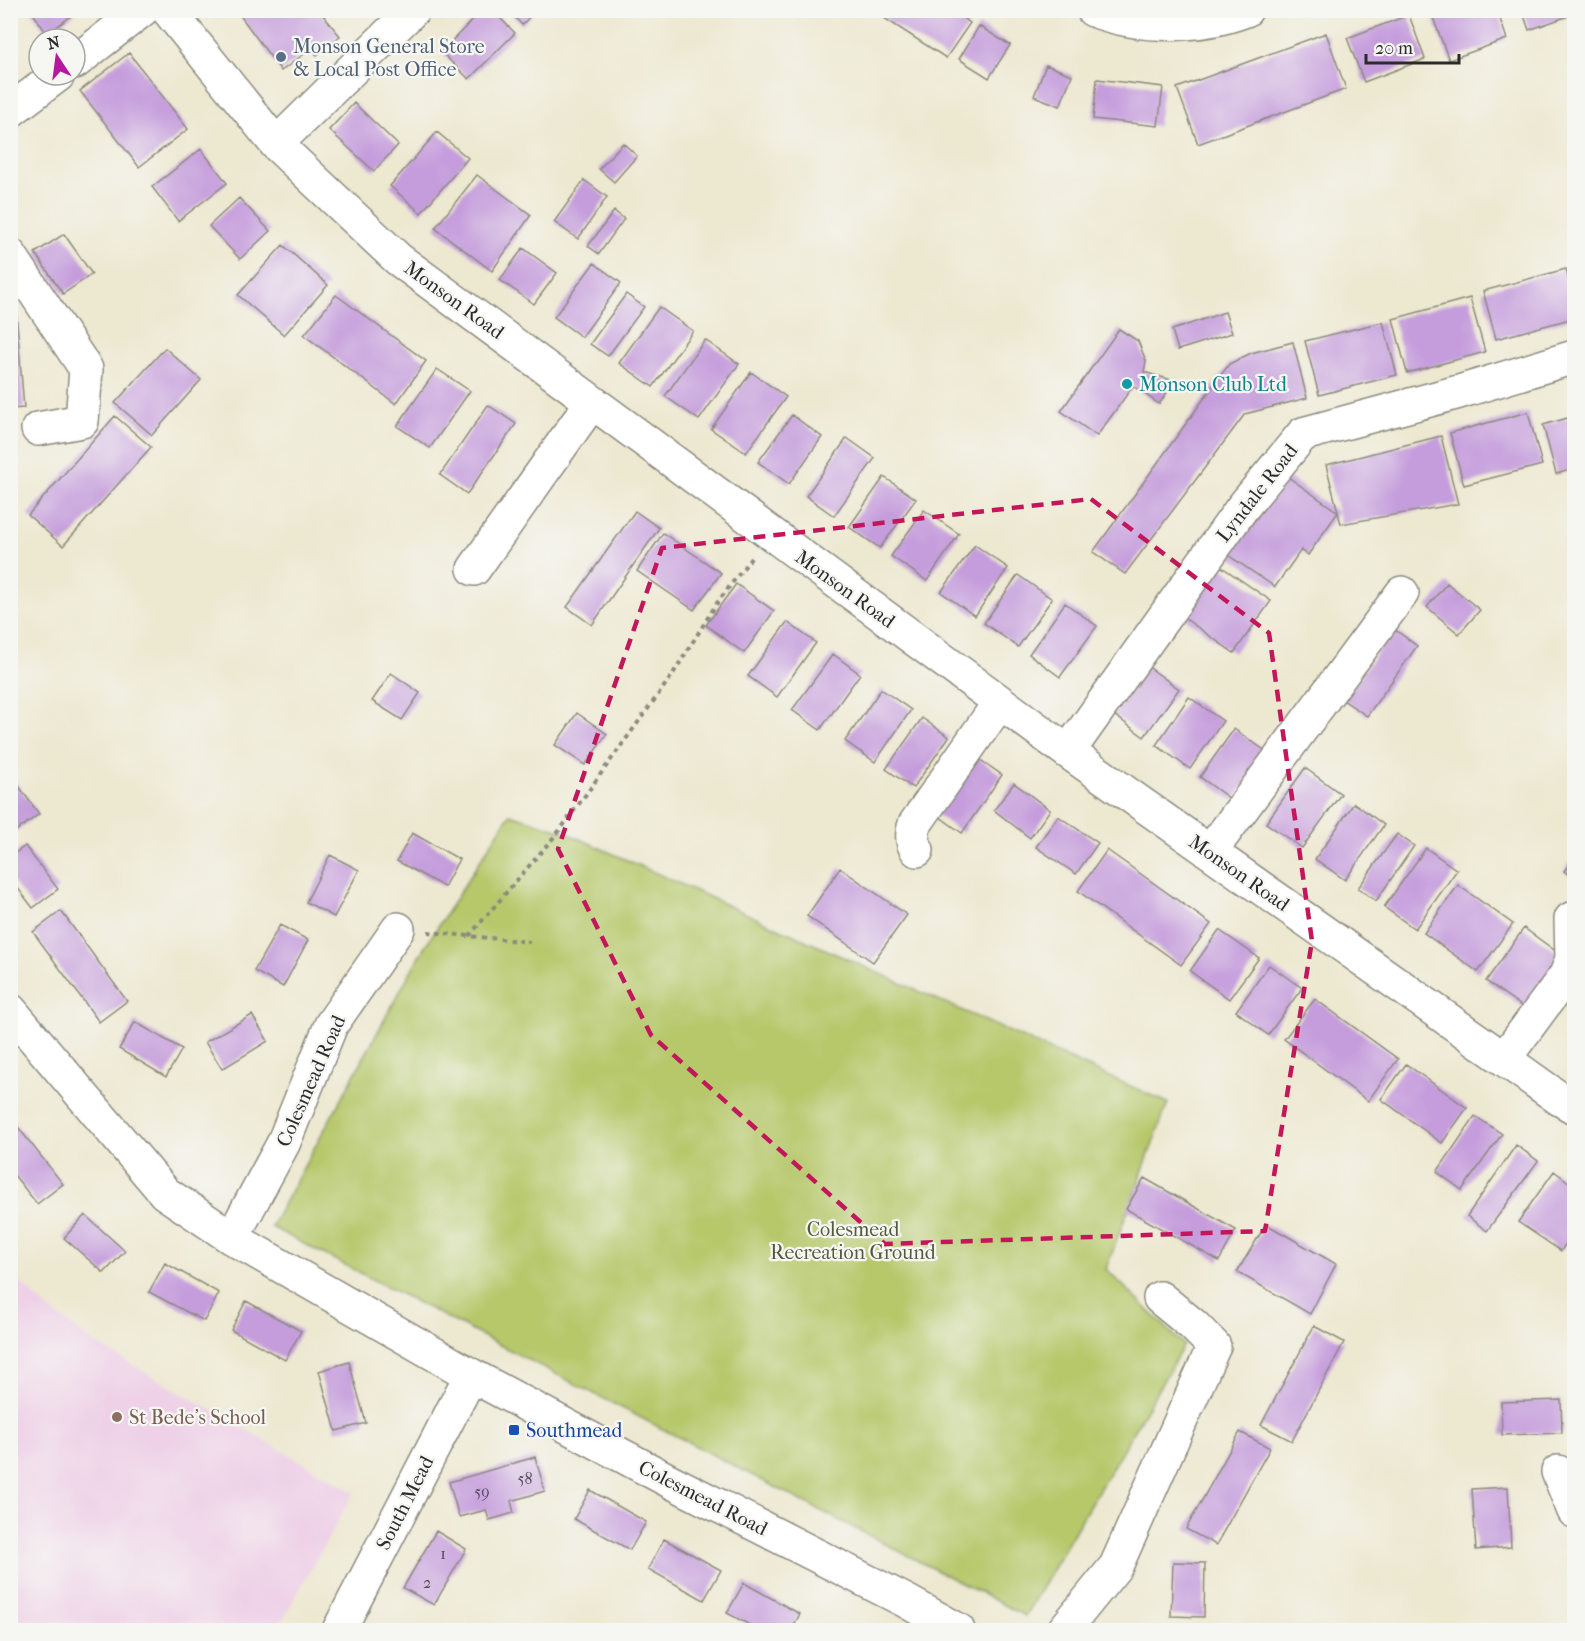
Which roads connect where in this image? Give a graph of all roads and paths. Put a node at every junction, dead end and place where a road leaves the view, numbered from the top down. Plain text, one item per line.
1 (142, 10) edge
2 (168, 10) edge
3 (413, 10) edge
4 (1093, 10) edge
5 (1246, 10) edge
6 (87, 53) edge
7 (42, 87) edge
8 (10, 111) edge
9 (276, 144) junction
10 (10, 255) edge
11 (1575, 357) edge
12 (592, 402) junction
13 (38, 429) dead end
14 (770, 534) junction
15 (474, 569) dead end
16 (1402, 593) dead end
17 (1000, 702) junction
18 (1068, 752) junction
19 (917, 850) dead end
20 (1210, 852) junction
21 (1571, 919) dead end
22 (398, 929) joint
23 (469, 936) junction
24 (530, 942) dead end
25 (10, 1010) edge
26 (1504, 1059) junction
27 (1575, 1107) edge
28 (232, 1238) junction
29 (1160, 1298) dead end
30 (471, 1375) junction
31 (1558, 1472) dead end
32 (1575, 1511) edge
33 (339, 1630) edge
34 (958, 1630) edge
35 (1064, 1630) edge

1 - 6 street
2 - 9 street, Monson Road
3 - 9 street
4 - 5 street
7 - 8 street
9 - 12 street, Monson Road
10 - 13 street
11 - 18 street, Lyndale Road
12 - 14 street, Monson Road
12 - 15 street
14 - 17 street, Monson Road
14 - 23 path
16 - 20 street
17 - 18 street, Monson Road
17 - 19 street
18 - 20 street, Monson Road
20 - 26 street, Monson Road
21 - 26 street
22 - 23 path
22 - 28 street, Colesmead Road
23 - 24 path
25 - 28 street, Colesmead Road
26 - 27 street, Monson Road
28 - 30 street, Colesmead Road
29 - 35 street
30 - 33 street, South Mead
30 - 34 street, Colesmead Road
31 - 32 street

